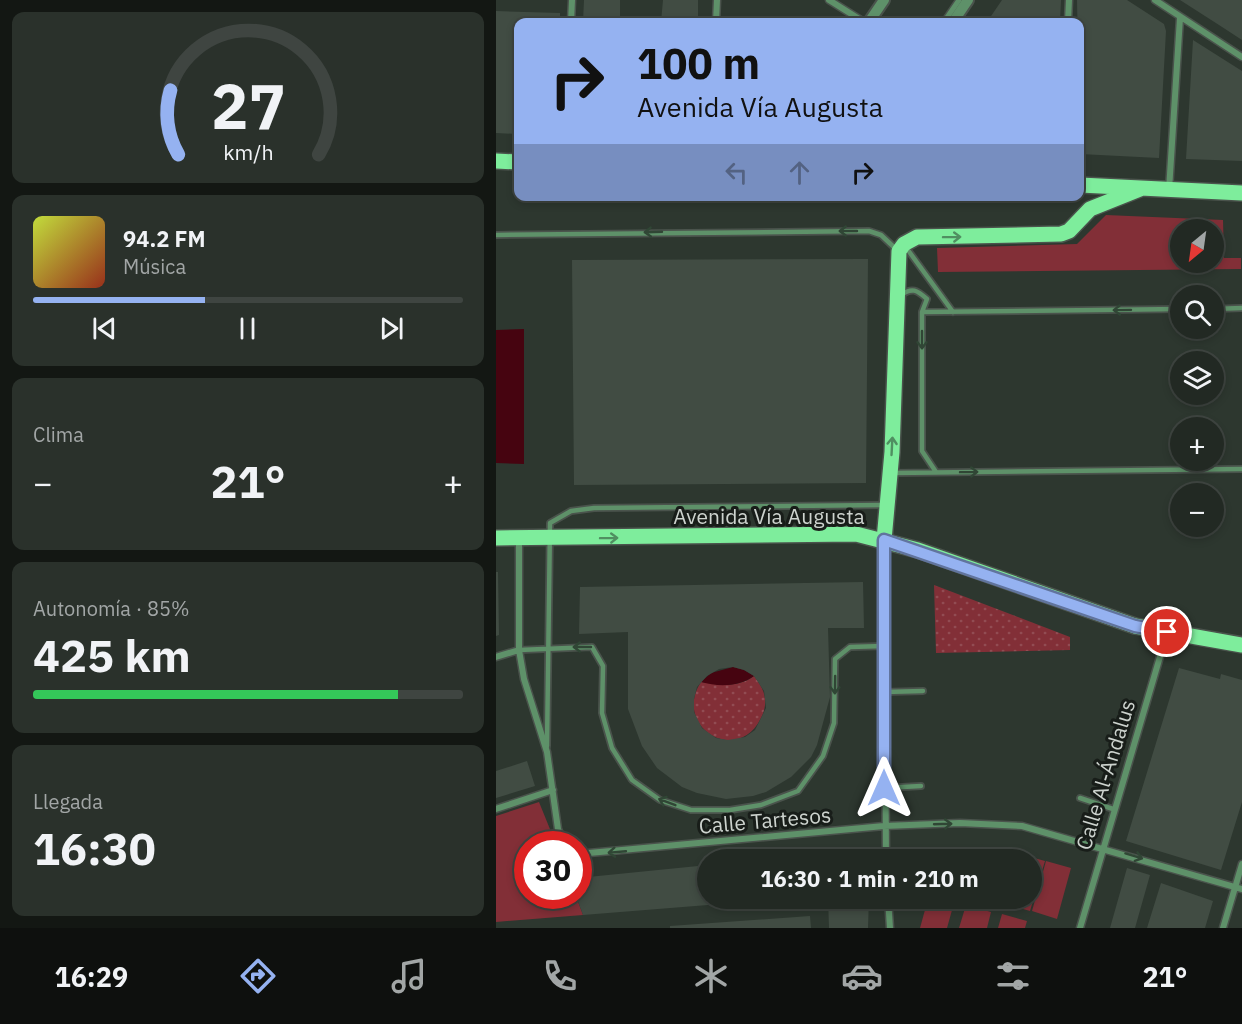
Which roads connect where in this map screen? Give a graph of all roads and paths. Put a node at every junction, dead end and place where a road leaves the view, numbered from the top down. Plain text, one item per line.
1 (572, 0) edge
2 (717, 0) edge
3 (829, 0) edge
4 (884, 0) edge
5 (889, 0) edge
6 (959, 0) edge
7 (968, 0) edge
8 (1069, 0) edge
9 (1155, 0) edge
10 (571, 18) edge
11 (716, 18) edge
12 (858, 18) edge
13 (872, 18) edge
14 (877, 18) edge
15 (947, 18) edge
16 (956, 18) edge
17 (1068, 18) edge
18 (1180, 18) junction
19 (1242, 57) edge
20 (496, 160) edge
21 (514, 162) edge
22 (1084, 185) edge
23 (1140, 189) junction
24 (1169, 191) junction
25 (1242, 193) edge
26 (496, 235) edge
27 (902, 248) junction
28 (896, 299) junction
29 (1242, 308) edge
30 (1170, 309) edge
31 (1224, 309) edge
32 (922, 312) junction
33 (953, 312) junction
34 (1242, 469) edge
35 (936, 472) junction
36 (890, 473) junction
37 (886, 505) junction
38 (496, 538) edge
39 (518, 538) junction
40 (550, 538) junction
41 (884, 540) junction
42 (1167, 632) junction
43 (1242, 645) edge
44 (884, 646) junction
45 (519, 650) junction
46 (548, 650) junction
47 (496, 657) edge
48 (923, 691) dead end
49 (884, 692) junction
50 (547, 752) junction
51 (921, 786) dead end
52 (884, 788) junction
53 (553, 790) junction
54 (1080, 798) dead end
55 (496, 808) edge
56 (1113, 809) junction
57 (884, 826) junction
58 (559, 831) edge
59 (1102, 847) junction
60 (885, 849) edge
61 (592, 853) edge
62 (1242, 864) edge
63 (1238, 888) edge
64 (889, 909) edge
65 (890, 928) edge
66 (1080, 928) edge
67 (1223, 928) edge

1 - 10 street
2 - 11 street
3 - 12 street
4 - 13 street
5 - 14 street
6 - 15 street
7 - 16 street
8 - 17 street
9 - 18 street
18 - 19 street
18 - 24 street
20 - 21 main road
22 - 23 main road
23 - 24 main road
27 -> 23 main road
24 - 25 main road
27 -> 26 lane
27 - 28 main road
27 - 33 lane
28 - 32 lane
36 -> 28 main road
29 - 31 lane
30 -> 33 lane
32 - 33 lane
32 -> 35 lane
35 -> 34 lane
35 - 36 lane
36 - 37 main road
37 - 40 lane
37 - 41 main road
38 - 39 main road, Avenida Vía Augusta
39 - 40 main road, Avenida Vía Augusta
39 - 45 street
40 -> 41 main road, Avenida Vía Augusta
40 - 46 lane
41 - 42 main road, Avenida Vía Augusta
41 - 44 street
42 - 43 main road, Avenida Vía Augusta
42 - 56 street, Calle Al-Ándalus
44 -> 46 lane
44 - 49 street
45 - 46 lane
45 - 47 street
45 - 50 street
46 - 50 lane
48 - 49 lane
49 - 52 street
50 - 53 street
51 - 52 lane
52 - 57 street
53 - 55 street
53 - 58 street
54 - 56 lane
56 - 59 street, Calle Al-Ándalus
57 -> 59 street, Calle Tartesos
57 - 60 street
57 -> 61 street, Calle Tartesos
59 -> 63 street, Calle Tartesos
59 - 66 street, Calle Al-Ándalus
62 - 63 street
63 - 67 street
64 - 65 street

